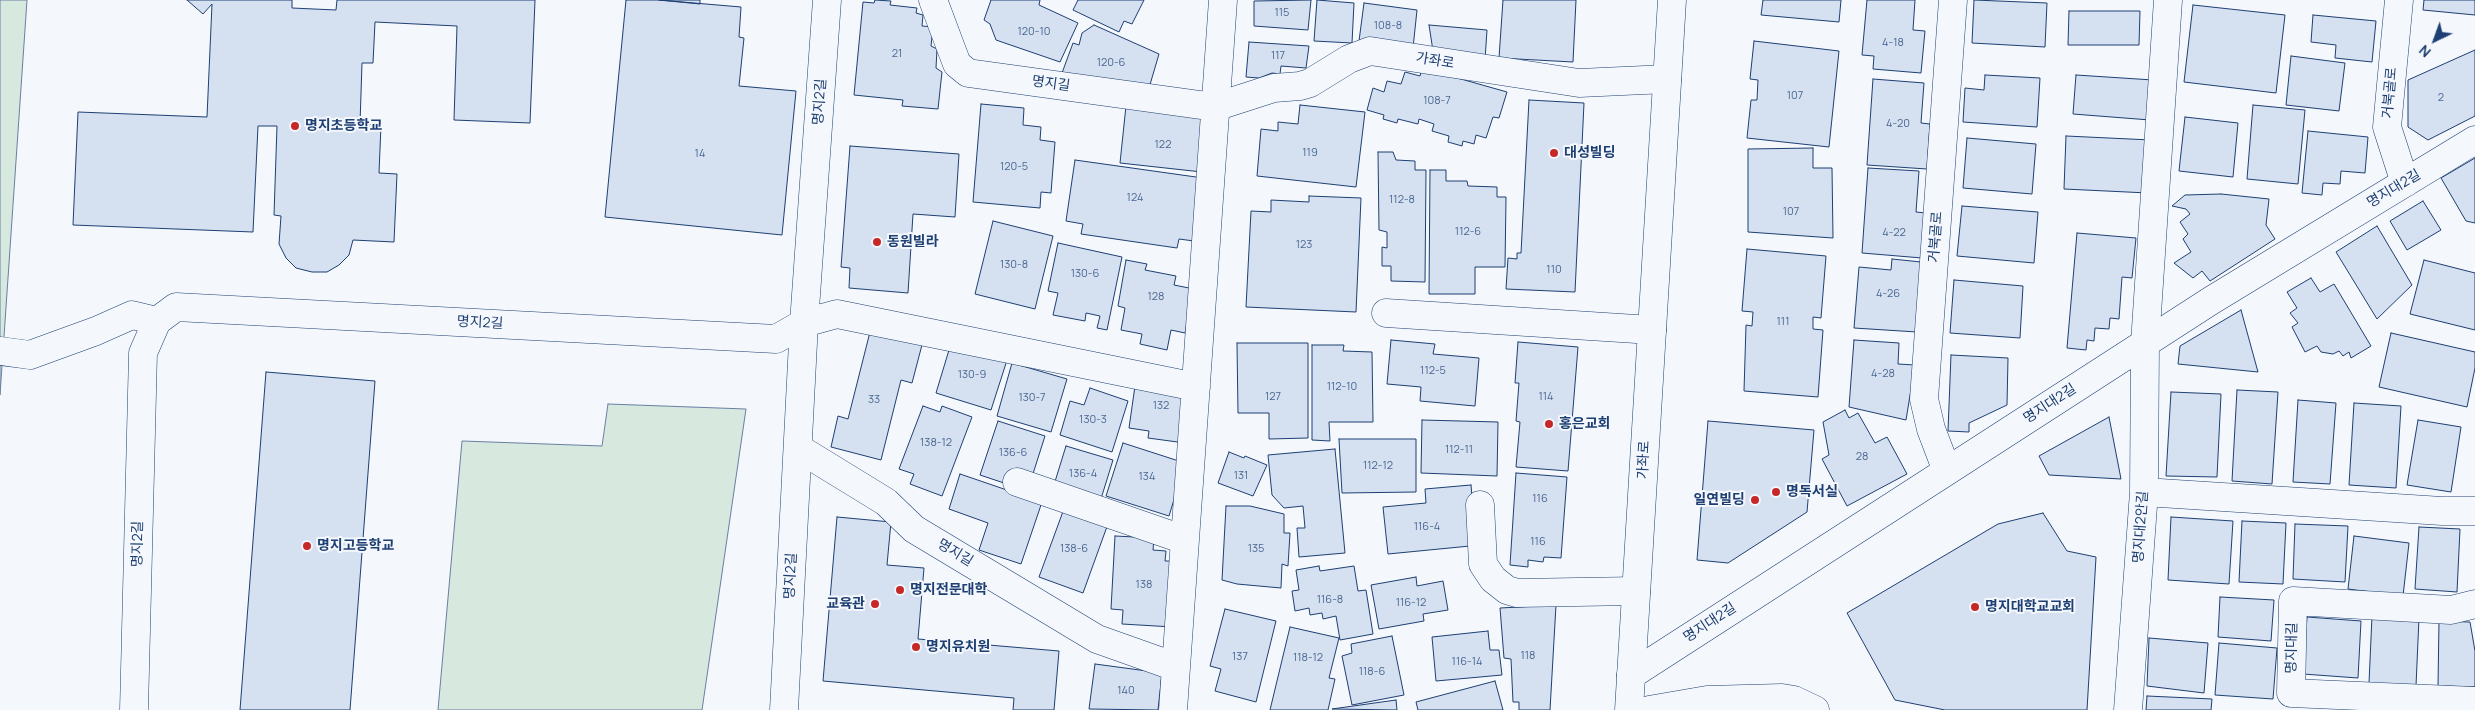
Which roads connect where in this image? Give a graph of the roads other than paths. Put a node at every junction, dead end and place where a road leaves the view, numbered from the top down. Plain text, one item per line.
1 (827, 0) edge
2 (933, 0) edge
3 (1223, 0) edge
4 (1672, 0) edge
5 (1952, 0) edge
6 (2168, 0) edge
7 (2399, 0) edge
8 (1667, 79) junction
9 (1216, 107) junction
10 (2475, 140) edge
11 (2405, 183) junction
12 (1386, 313) dead end
13 (157, 321) junction
14 (804, 323) junction
15 (1652, 330) junction
16 (2145, 343) junction
17 (0, 350) edge
18 (1196, 387) junction
19 (798, 448) junction
20 (1947, 470) junction
21 (1017, 482) dead end
22 (2144, 492) junction
23 (1480, 505) dead end
24 (2475, 511) edge
25 (1185, 540) junction
26 (1636, 591) junction
27 (2475, 604) edge
28 (1630, 675) junction
29 (1179, 695) edge
30 (2475, 701) edge
31 (134, 710) edge
32 (784, 710) edge
33 (1629, 710) edge
34 (1649, 710) edge
35 (1815, 710) edge
36 (2128, 710) edge

1 - 14 street, 명지2길
2 - 9 street, 명지길
3 - 9 street, 명지길
4 - 8 street, 가좌로
5 - 20 street, 거북골로
6 - 16 street
7 - 11 street, 거북골로
8 - 9 street, 가좌로
8 - 15 street, 가좌로
9 - 18 street, 명지길
10 - 11 street, 명지대2길
11 - 16 street, 명지대2길
12 - 15 street
13 - 14 street, 명지2길
13 - 17 street
13 - 31 street, 명지2길
14 - 18 street
14 - 19 street, 명지2길
15 - 26 street, 가좌로
16 - 20 street, 명지대2길
16 - 22 street, 명지대2안길
18 - 25 street, 명지길
19 - 29 street, 명지길
19 - 32 street, 명지2길
20 - 28 street, 명지대2길
21 - 25 street
22 - 24 street
22 - 36 street, 명지대2안길
23 - 26 street
25 - 29 street, 명지길
26 - 28 street, 가좌로
27 - 30 street, 명지대길
28 - 33 street, 가좌로
34 - 35 street

